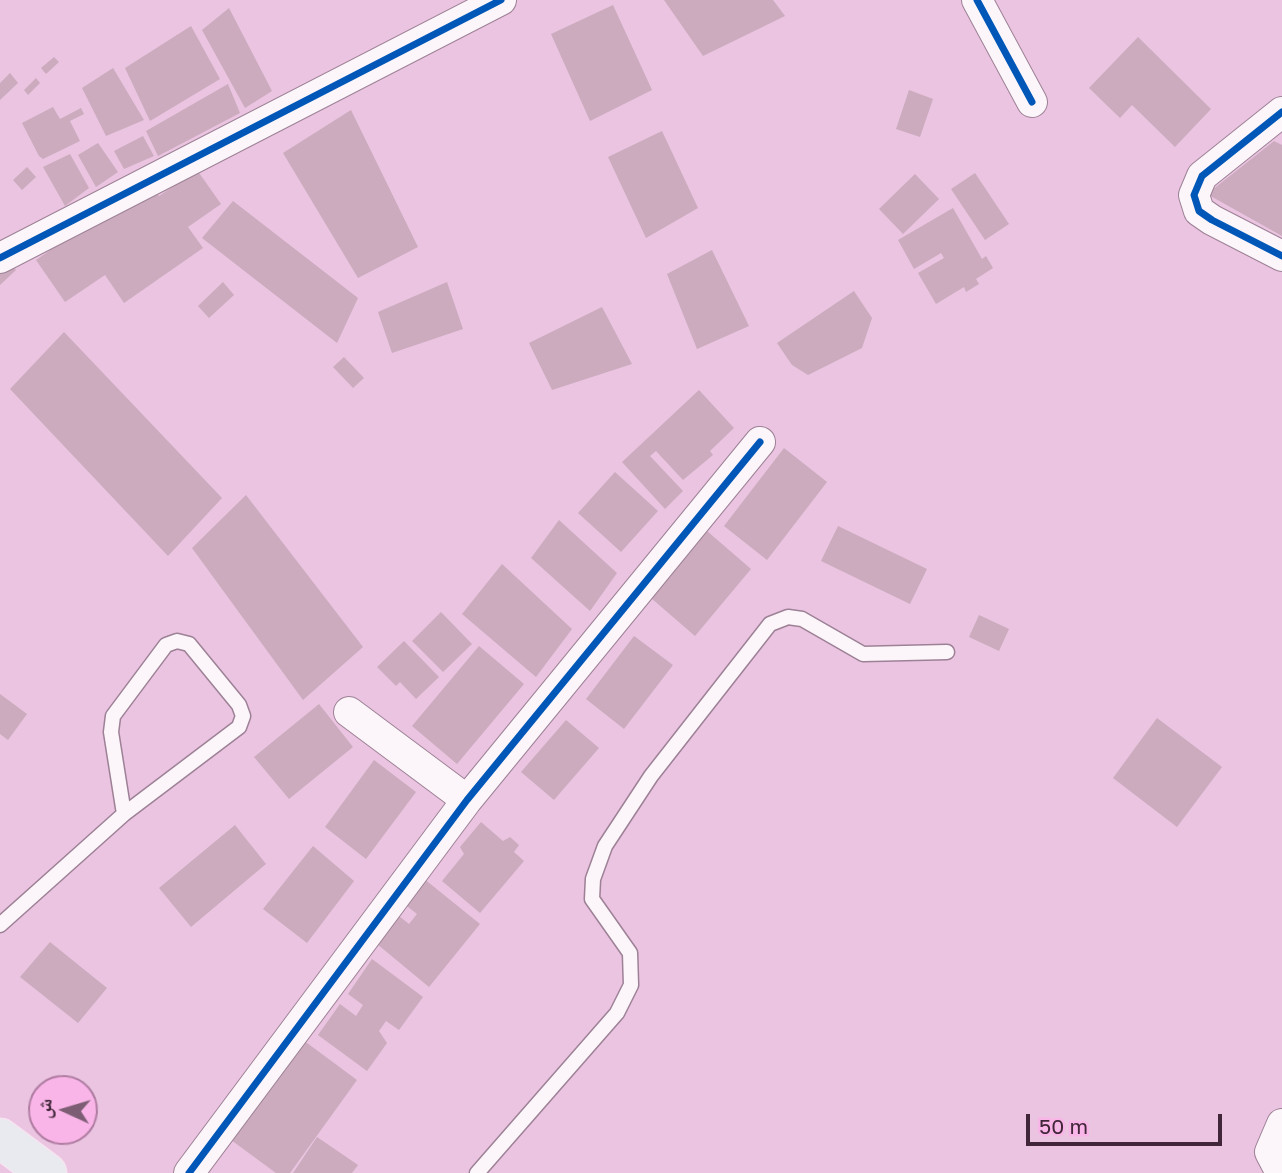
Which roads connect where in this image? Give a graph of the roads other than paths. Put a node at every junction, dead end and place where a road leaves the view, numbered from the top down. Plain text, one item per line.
1 (501, 0) edge
2 (977, 0) edge
3 (1032, 102) dead end
4 (1282, 112) edge
5 (1282, 256) edge
6 (0, 258) edge
7 (760, 442) dead end
8 (947, 652) dead end
9 (349, 712) dead end
10 (467, 800) junction
11 (124, 814) junction
12 (0, 925) edge
13 (1282, 1124) edge
14 (0, 1138) edge
15 (47, 1173) edge
16 (189, 1173) edge
17 (477, 1173) edge
18 (1281, 1173) edge

1 - 6 street
2 - 3 street
4 - 5 street
7 - 10 street
8 - 17 lane
9 - 10 street
10 - 16 street
11 - 11 lane
11 - 12 lane
13 - 18 street
14 - 15 main road

